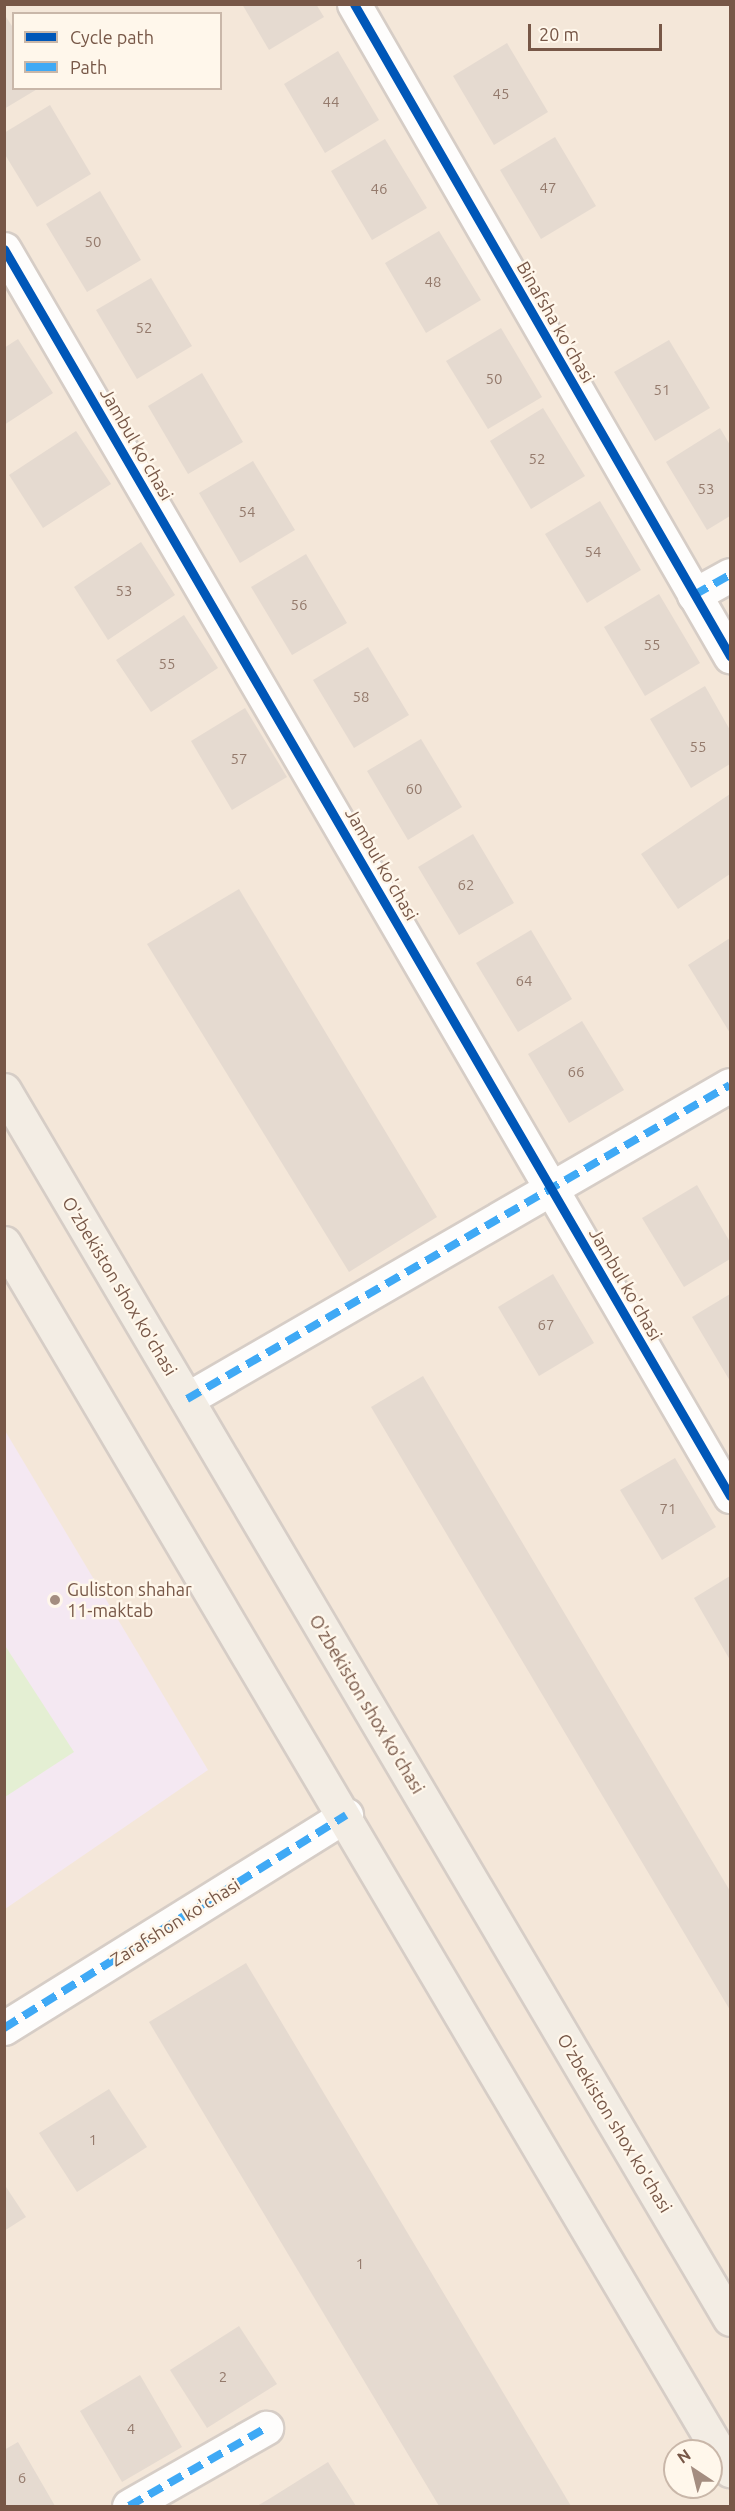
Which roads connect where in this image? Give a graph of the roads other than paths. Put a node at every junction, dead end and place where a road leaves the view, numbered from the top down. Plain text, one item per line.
1 (354, 4) edge
2 (4, 249) edge
3 (730, 575) edge
4 (694, 596) junction
5 (730, 656) edge
6 (730, 1085) edge
7 (4, 1089) edge
8 (551, 1188) junction
9 (4, 1243) edge
10 (187, 1399) junction
11 (730, 1496) edge
12 (346, 1815) junction
13 (4, 2028) edge
14 (730, 2319) edge
15 (266, 2428) dead end
16 (730, 2470) edge
17 (129, 2506) edge

1 - 4 street, Binafsha ko'chasi
2 - 8 street, Jambul ko'chasi
3 - 4 street
4 - 5 street, Binafsha ko'chasi
6 - 8 street
7 - 10 main road, O'zbekiston shox ko'chasi
8 - 10 street
8 - 11 street, Jambul ko'chasi
9 - 12 main road
10 - 14 main road, O'zbekiston shox ko'chasi
12 - 13 street, Zarafshon ko'chasi
12 - 16 main road
15 - 17 street

